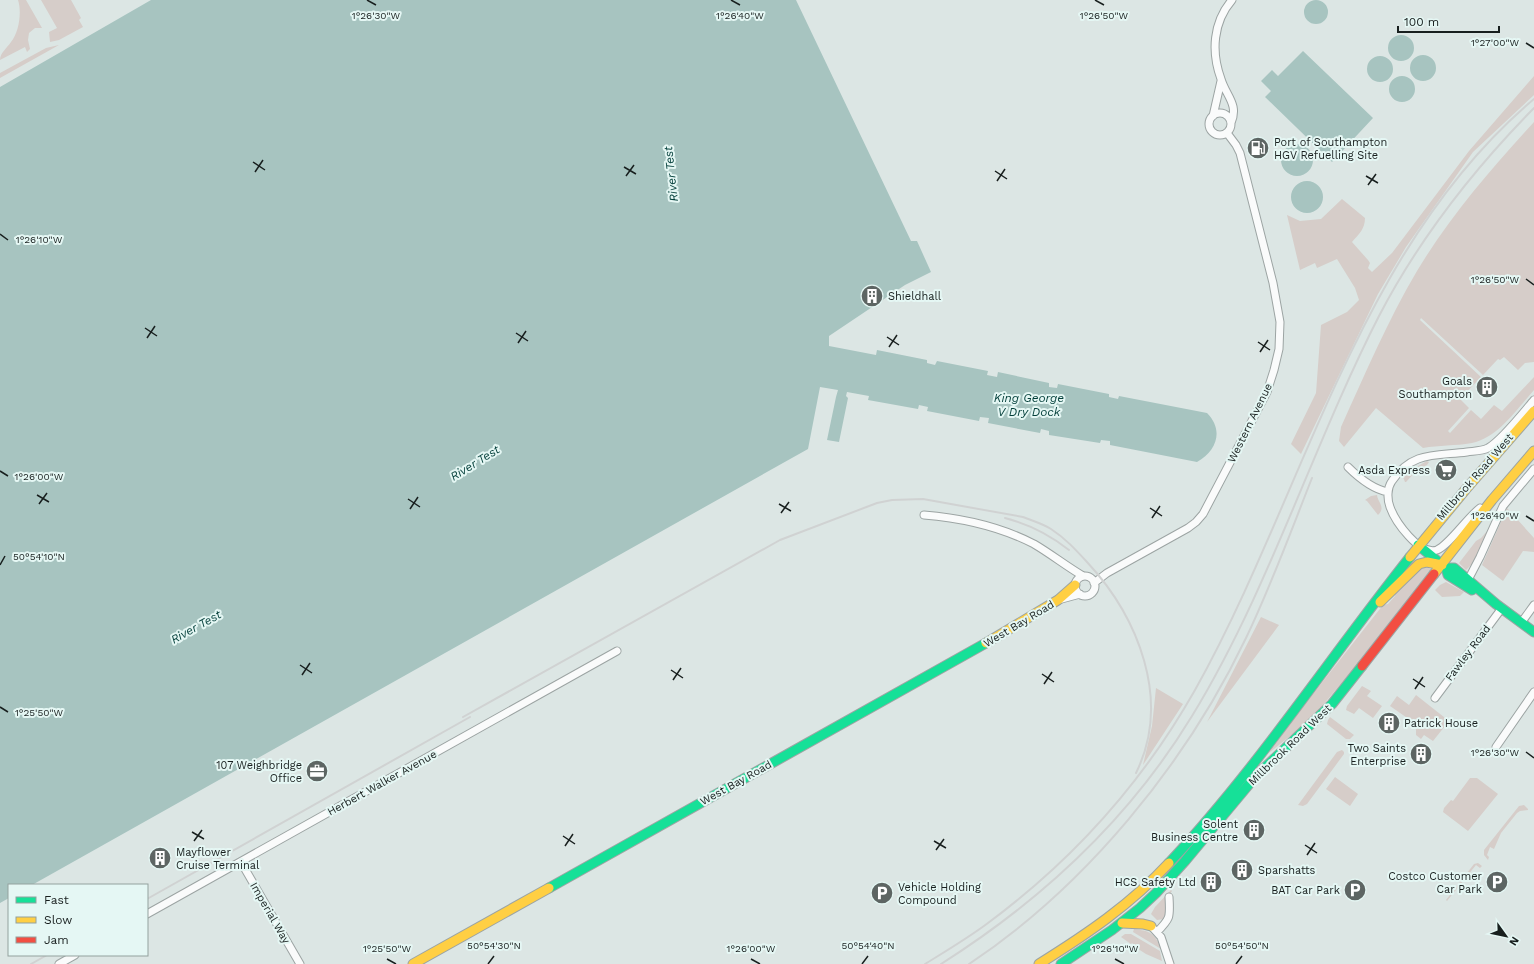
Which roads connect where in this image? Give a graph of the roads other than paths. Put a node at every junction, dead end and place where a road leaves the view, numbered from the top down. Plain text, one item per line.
1 (1232, 0) edge
2 (1221, 81) junction
3 (1213, 116) junction
4 (1231, 123) junction
5 (1227, 133) junction
6 (1534, 400) edge
7 (1534, 411) edge
8 (1534, 451) edge
9 (1348, 467) dead end
10 (1533, 471) edge
11 (1388, 492) junction
12 (1492, 500) junction
13 (924, 515) dead end
14 (1418, 545) junction
15 (1065, 566) junction
16 (1444, 566) junction
17 (1083, 576) junction
18 (1468, 580) junction
19 (1094, 583) junction
20 (1075, 584) junction
21 (1080, 594) junction
22 (1058, 600) junction
23 (1534, 605) edge
24 (1499, 606) junction
25 (1521, 623) junction
26 (1358, 624) junction
27 (1534, 632) edge
28 (617, 651) dead end
29 (1534, 692) edge
30 (1435, 698) dead end
31 (1496, 747) dead end
32 (241, 862) junction
33 (1169, 897) dead end
34 (1148, 900) junction
35 (148, 913) edge
36 (1122, 923) junction
37 (1154, 929) junction
38 (73, 956) edge
39 (59, 964) edge
40 (300, 964) edge
41 (414, 964) edge
42 (1039, 964) edge
43 (1061, 964) edge
44 (1170, 964) edge

1 - 2 street
2 - 3 street
2 - 4 street
3 - 4 street
3 - 5 street
4 - 5 street
5 - 19 street, Western Avenue
6 - 11 street
7 - 14 main road, Millbrook Road West
8 - 12 main road, Millbrook Road West
9 - 11 street
10 - 18 street
11 - 14 street
12 - 14 street, Millbrook Road West
12 - 16 main road, Millbrook Road West
13 - 15 street
14 - 16 main road
14 - 26 main road, Millbrook Road West
15 - 17 street
15 - 20 street
16 - 18 main road
16 - 24 main road
16 - 26 main road
16 - 34 main road, Millbrook Road West
17 - 19 street
17 - 20 street
18 - 24 main road
19 - 21 street
20 - 21 street
20 - 22 main road, West Bay Road
21 - 22 street, West Bay Road
22 - 41 main road, West Bay Road
23 - 25 street
24 - 25 main road
24 - 30 street, Fawley Road
25 - 27 main road
26 - 42 main road, Millbrook Road West
28 - 32 street, Herbert Walker Avenue
29 - 31 street
32 - 35 street, Herbert Walker Avenue
32 - 40 street, Imperial Way
33 - 37 street
34 - 36 main road, Millbrook Road West
34 - 37 main road
36 - 37 main road
36 - 43 main road, Millbrook Road West
37 - 44 street
38 - 39 street

